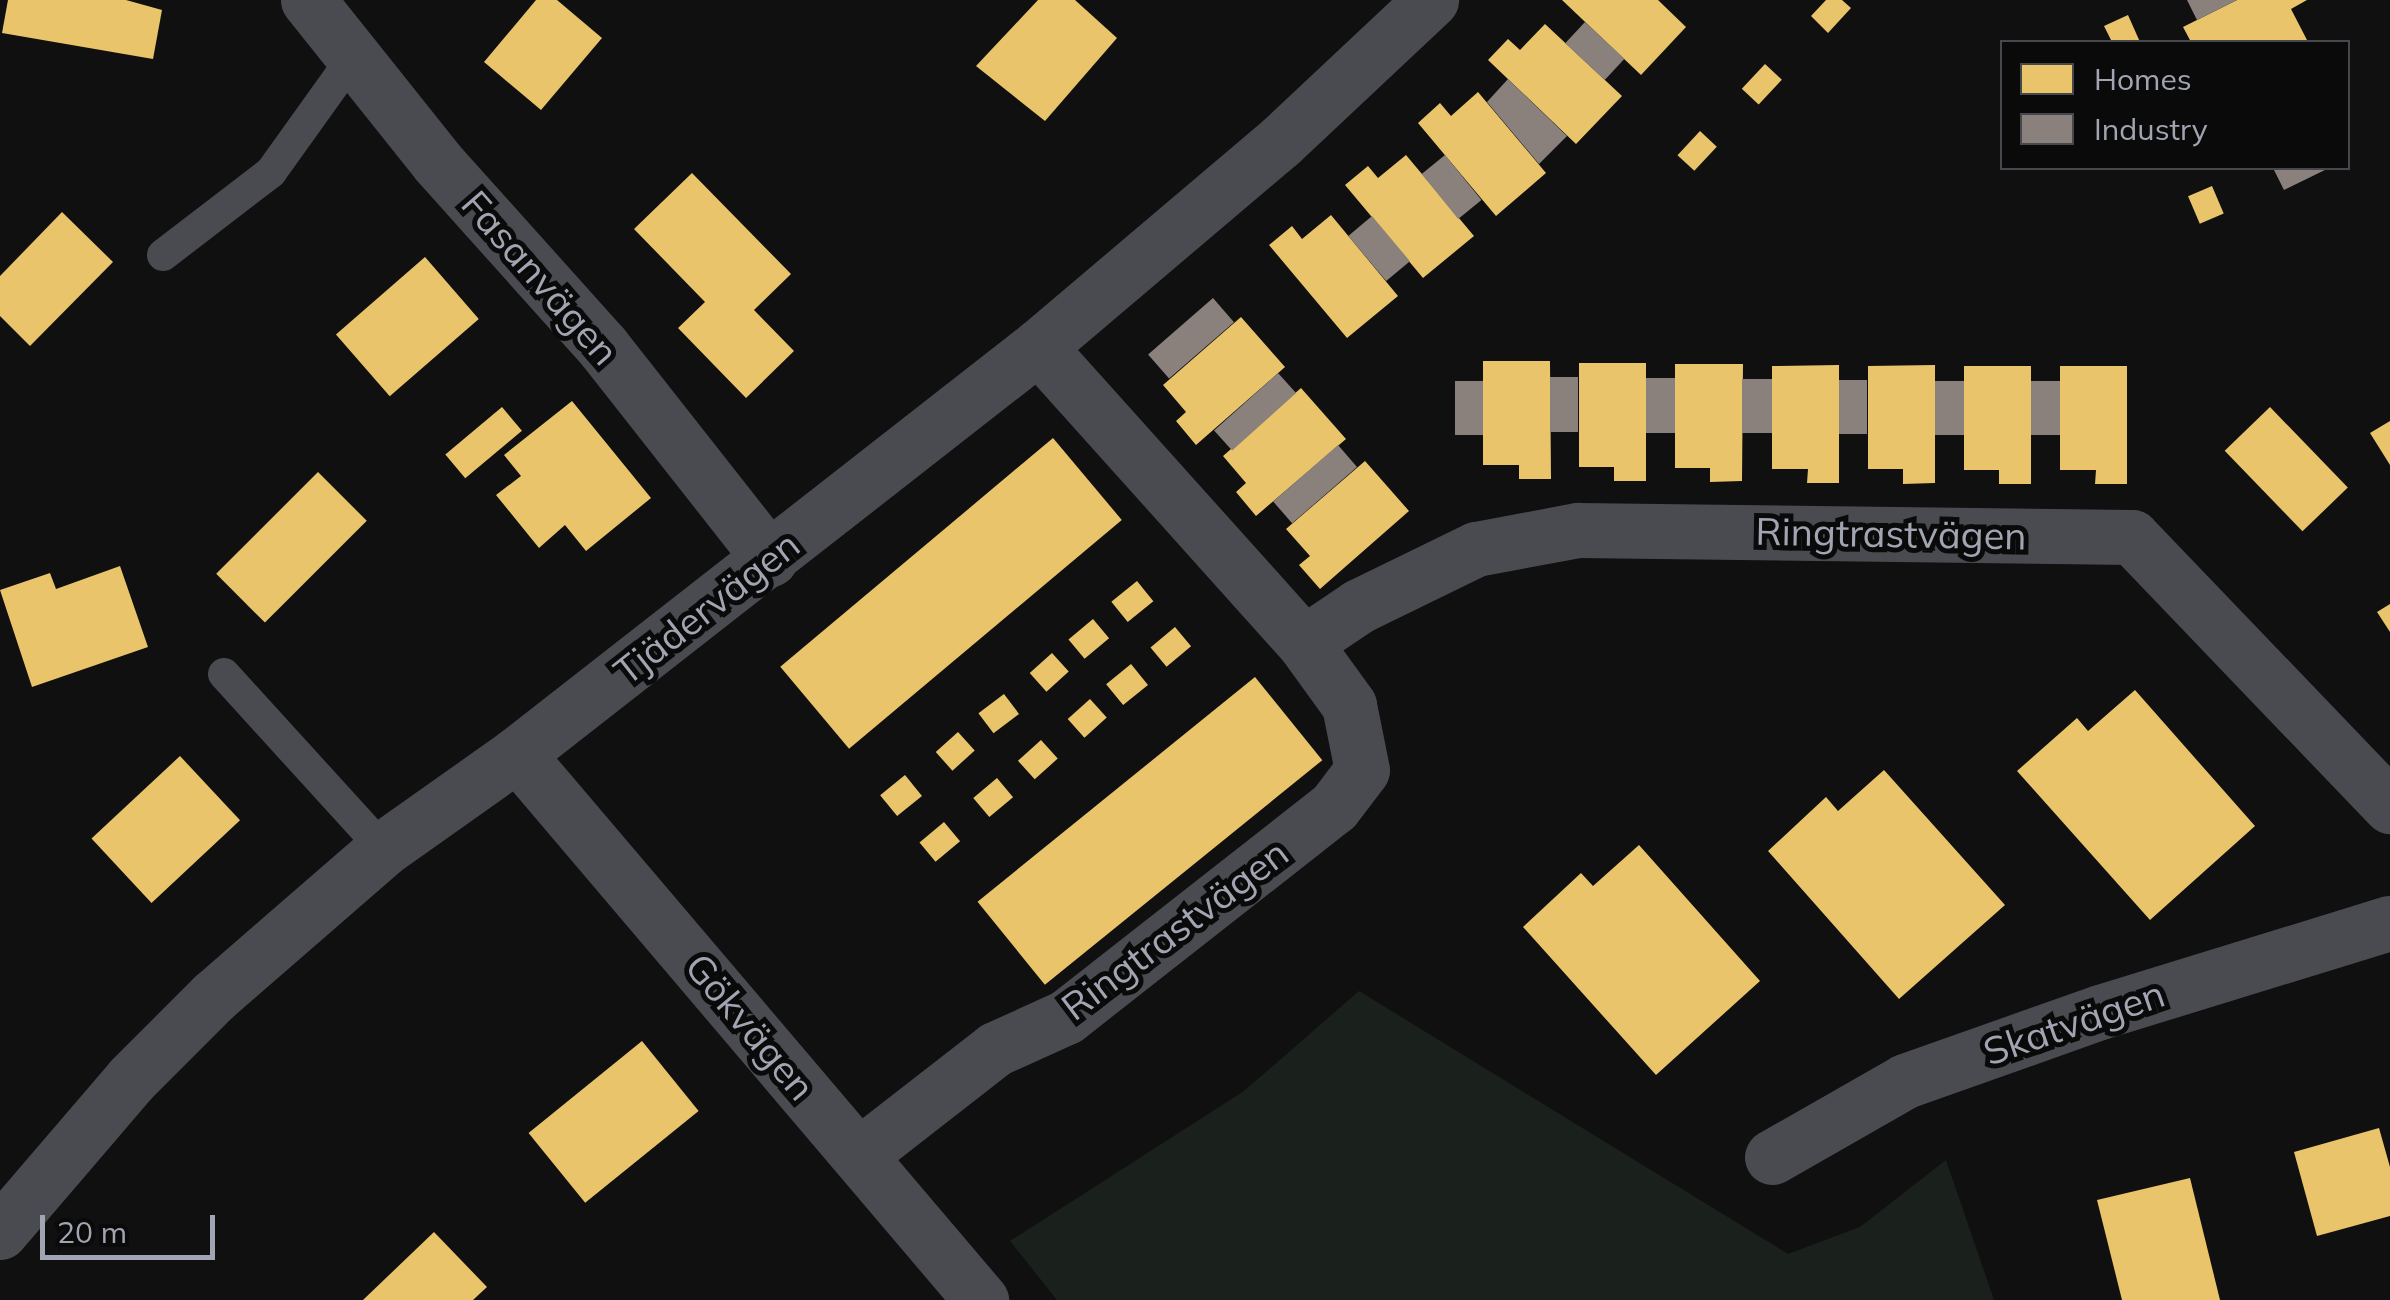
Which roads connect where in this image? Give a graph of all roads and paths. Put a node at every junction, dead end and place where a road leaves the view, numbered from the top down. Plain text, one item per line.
1 (1431, 0) edge
2 (314, 2) edge
3 (354, 56) junction
4 (163, 255) dead end
5 (1038, 347) junction
6 (770, 559) junction
7 (1304, 644) junction
8 (224, 674) dead end
9 (518, 754) junction
10 (2390, 806) edge
11 (383, 848) junction
12 (2390, 923) edge
13 (859, 1156) junction
14 (1772, 1157) dead end
15 (0, 1232) edge
16 (981, 1300) edge

1 - 5 street, Tjädervägen
2 - 3 street, Fasanvägen
3 - 4 lane
3 - 6 street, Fasanvägen
5 - 6 street, Tjädervägen
5 - 7 street, Ringtrastvägen
6 - 9 street, Tjädervägen
7 - 10 street, Ringtrastvägen
7 - 13 street, Ringtrastvägen
8 - 11 lane
9 - 11 street, Tjädervägen
9 - 13 street, Gökvägen
11 - 15 street, Tjädervägen
12 - 14 street, Skatvägen
13 - 16 street, Gökvägen

